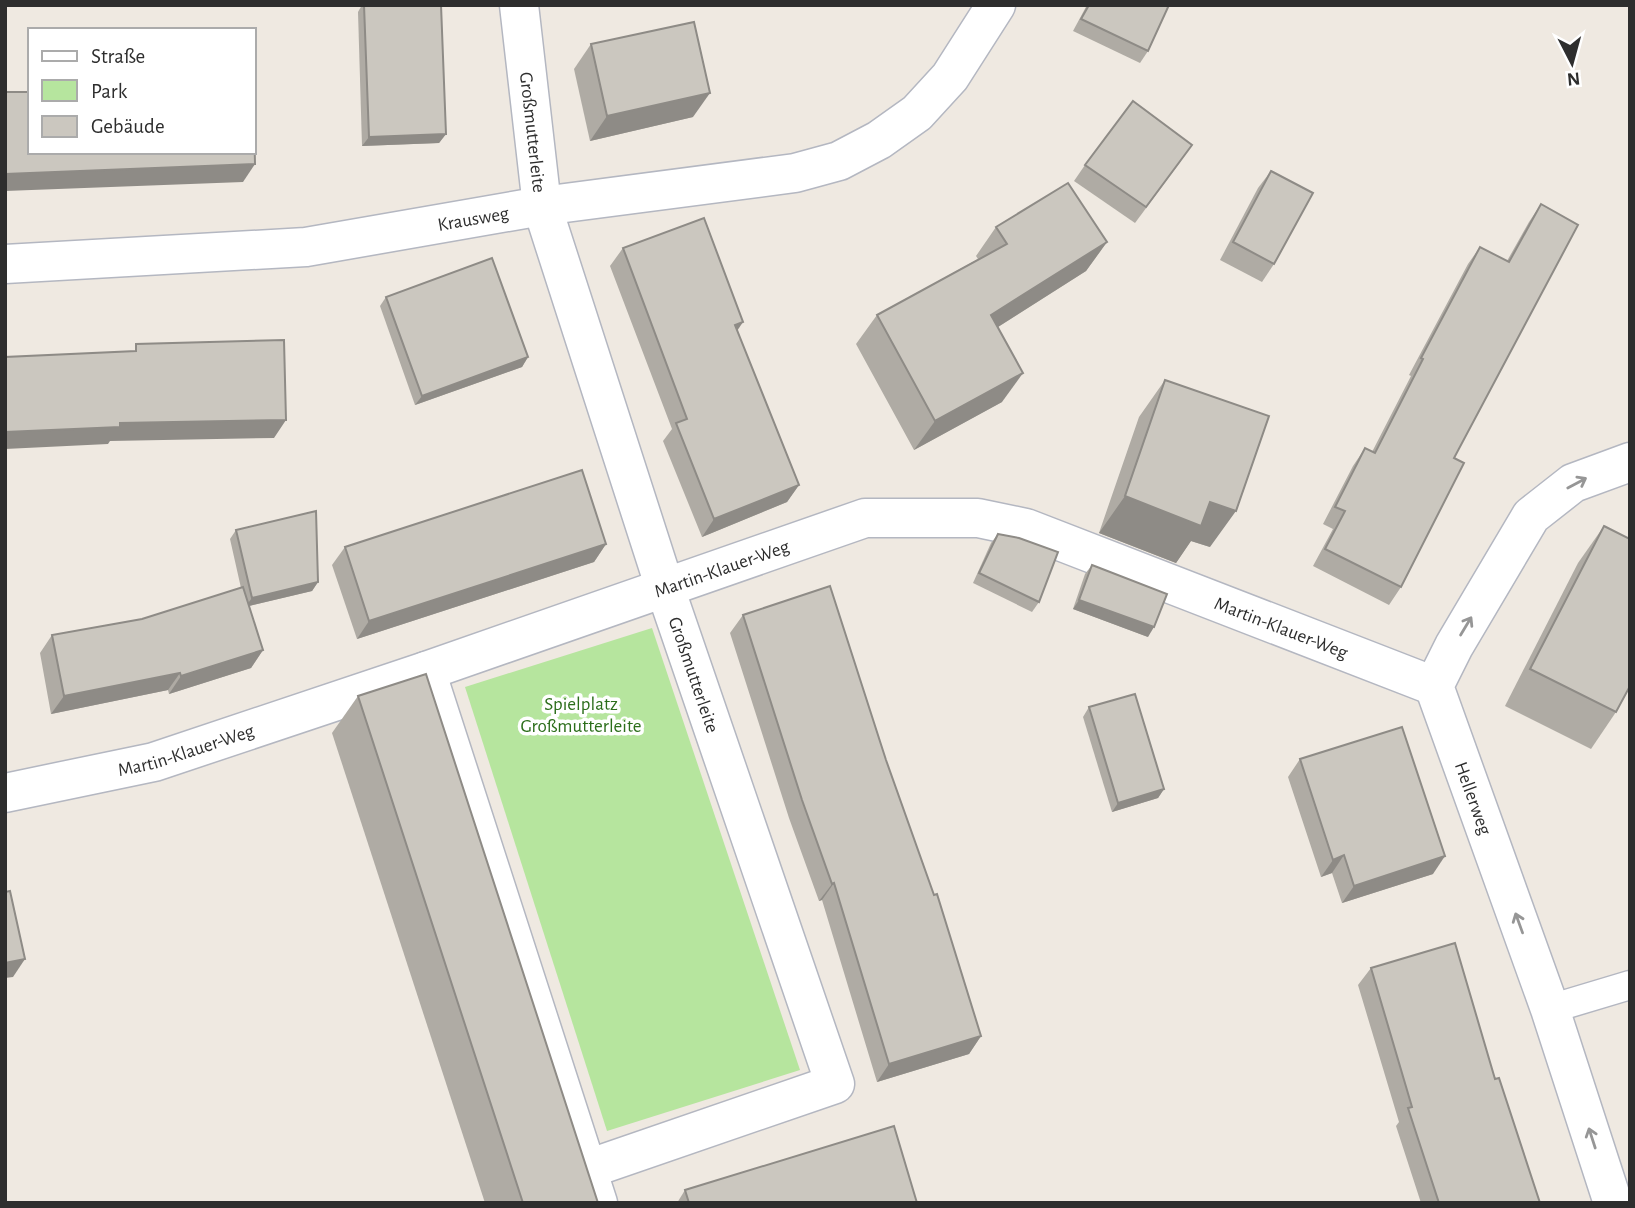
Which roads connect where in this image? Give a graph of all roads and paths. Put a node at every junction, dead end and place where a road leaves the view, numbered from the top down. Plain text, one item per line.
1 (519, 5) edge
2 (996, 5) edge
3 (542, 206) junction
4 (5, 264) edge
5 (1630, 462) edge
6 (665, 588) junction
7 (426, 671) junction
8 (1434, 686) junction
9 (5, 793) edge
10 (1630, 985) edge
11 (1550, 1009) junction
12 (593, 1186) edge
13 (1613, 1203) edge

1 - 3 street, Großmutterleite
2 - 3 street, Krausweg
3 - 4 street, Krausweg
3 - 6 street, Großmutterleite
8 -> 5 street
6 - 7 street, Martin-Klauer-Weg
6 - 8 street, Martin-Klauer-Weg
6 - 12 street, Großmutterleite
7 - 9 street, Martin-Klauer-Weg
7 - 12 street, Großmutterleite
11 -> 8 street, Hellerweg
10 - 11 lane
13 -> 11 street, Hellerweg

